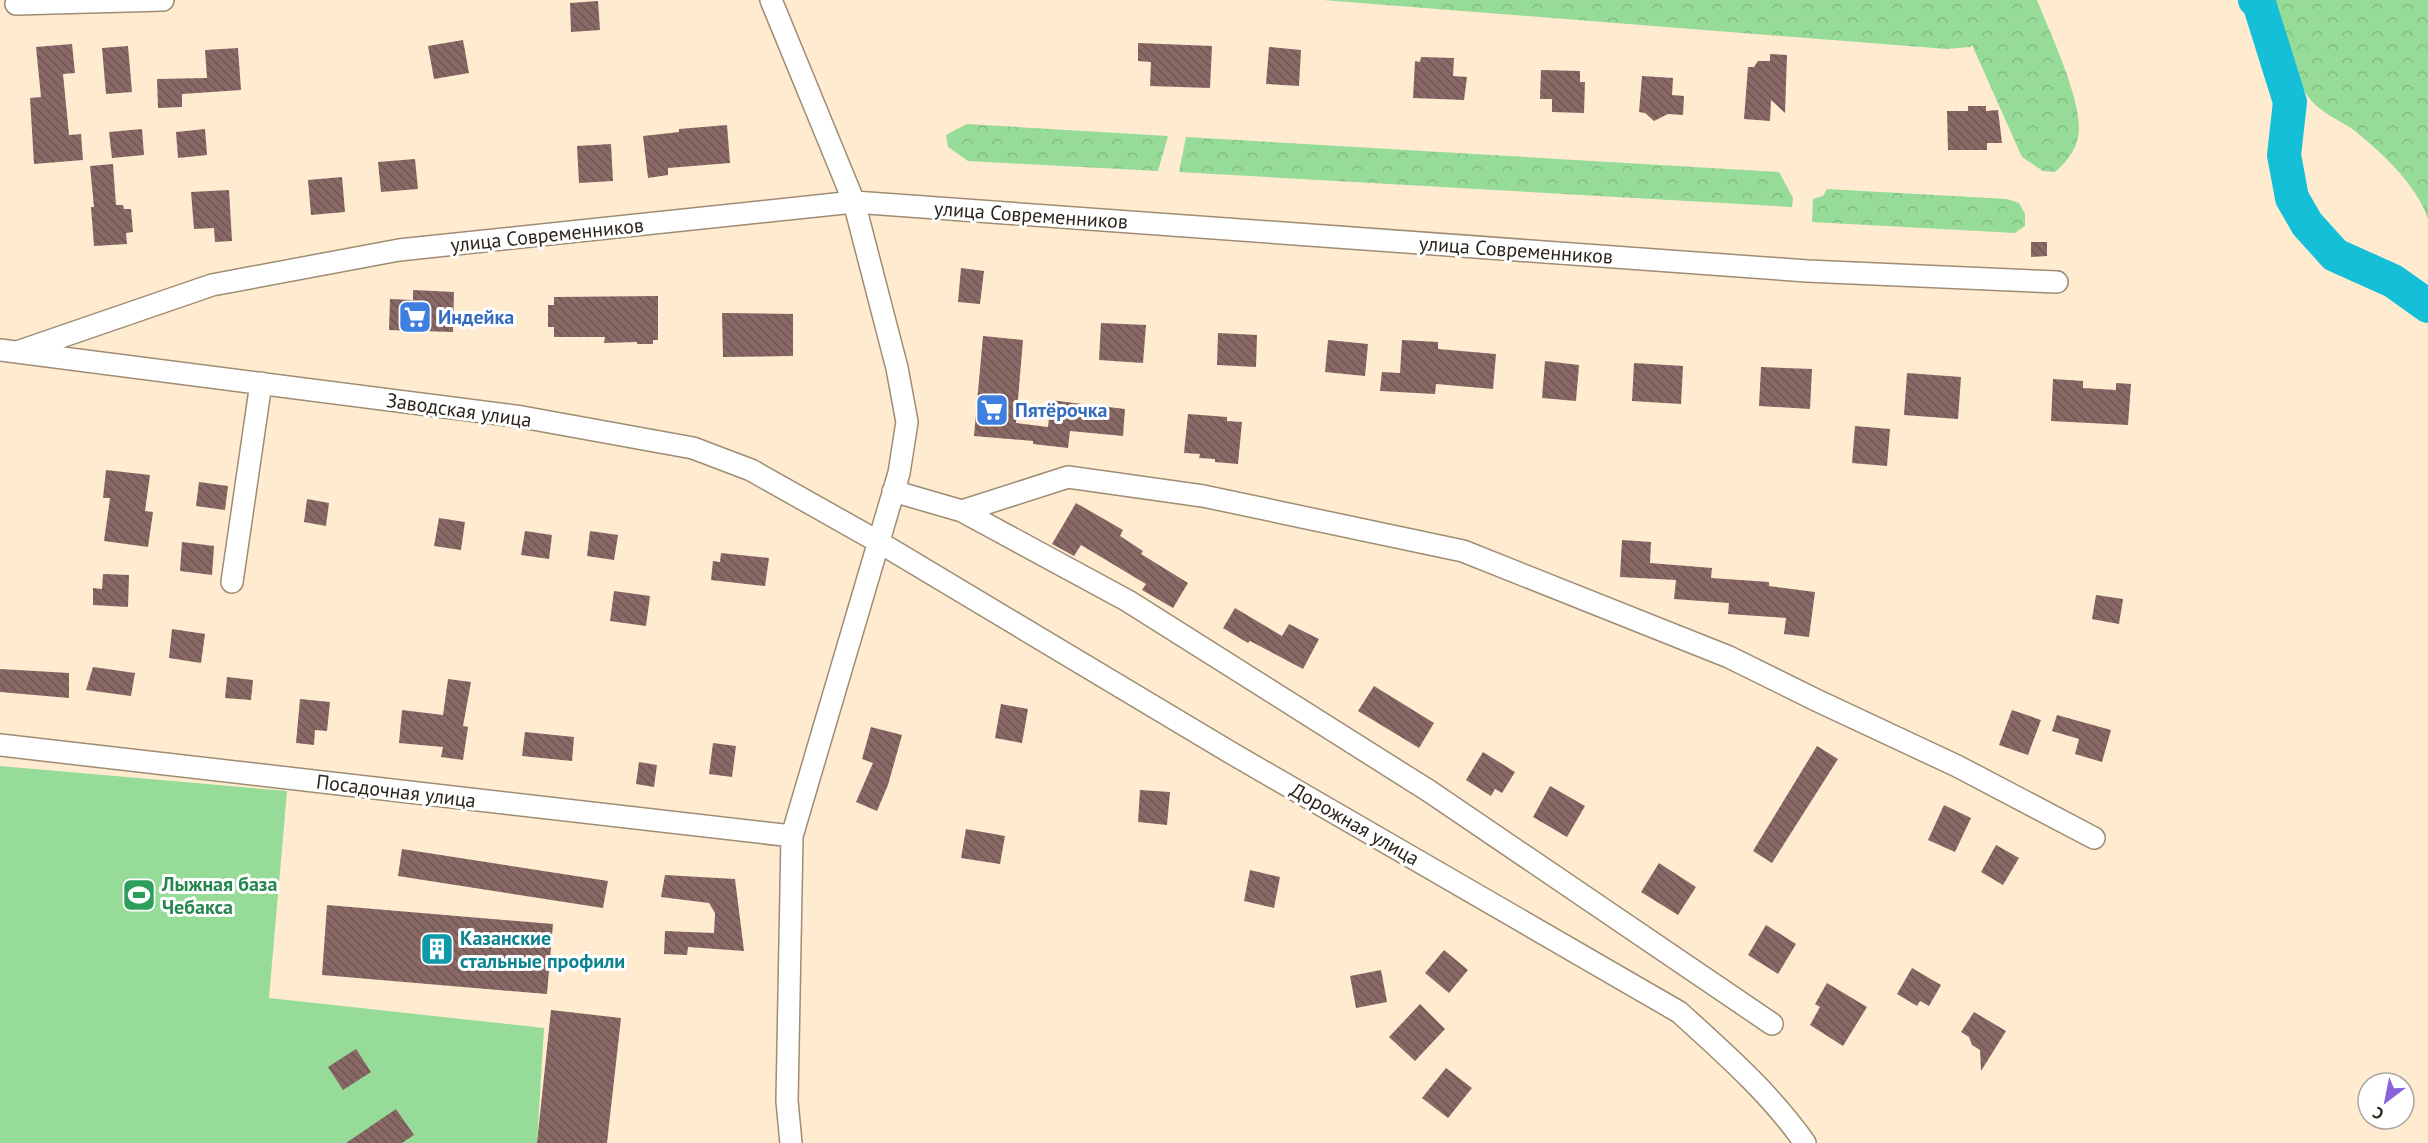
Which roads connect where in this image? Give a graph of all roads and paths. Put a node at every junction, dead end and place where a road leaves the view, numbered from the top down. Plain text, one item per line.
1 (771, 0) edge
2 (151, 1) edge
3 (16, 4) dead end
4 (854, 202) junction
5 (2057, 282) dead end
6 (10, 350) edge
7 (261, 383) junction
8 (893, 491) junction
9 (962, 511) junction
10 (877, 541) junction
11 (232, 582) dead end
12 (0, 745) edge
13 (792, 837) junction
14 (2094, 838) dead end
15 (1772, 1024) dead end
16 (790, 1143) edge
17 (1805, 1143) edge

1 - 4 street
2 - 3 street
4 - 5 street, улица Современников
4 - 6 street, улица Современников
4 - 8 street
6 - 7 street, Заводская улица
7 - 10 street, Заводская улица
7 - 11 street
8 - 9 street
8 - 10 street
9 - 14 street
9 - 15 street
10 - 13 street
10 - 17 street, Дорожная улица
12 - 13 street, Посадочная улица
13 - 16 street

